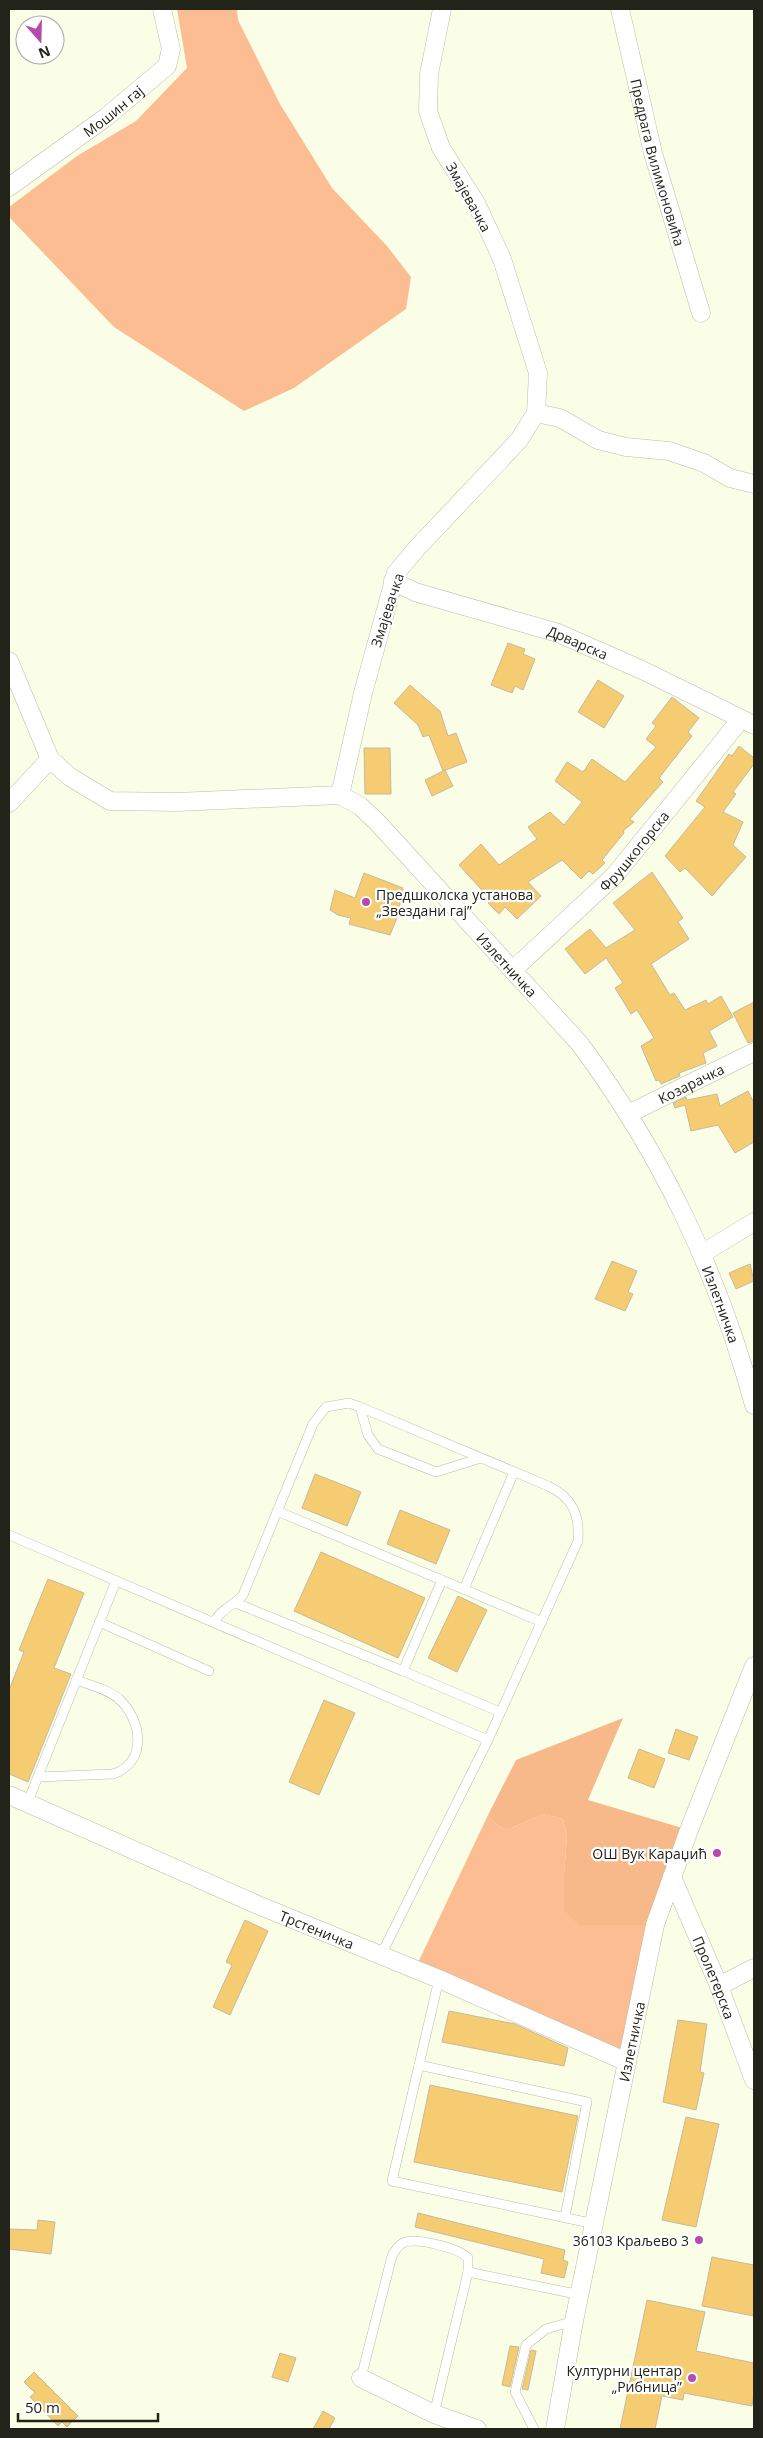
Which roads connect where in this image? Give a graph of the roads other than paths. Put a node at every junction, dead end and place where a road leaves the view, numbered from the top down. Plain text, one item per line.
1 (162, 9) edge
2 (442, 9) edge
3 (620, 9) edge
4 (9, 187) edge
5 (702, 314) dead end
6 (536, 413) junction
7 (754, 484) edge
8 (393, 580) junction
9 (9, 661) edge
10 (748, 722) edge
11 (50, 758) junction
12 (340, 795) junction
13 (9, 803) edge
14 (513, 970) junction
15 (754, 1052) edge
16 (628, 1114) junction
17 (754, 1222) edge
18 (703, 1253) junction
19 (750, 1376) edge
20 (754, 1405) edge
21 (360, 1407) junction
22 (481, 1458) junction
23 (514, 1472) junction
24 (277, 1511) junction
25 (9, 1535) edge
26 (442, 1580) junction
27 (116, 1581) junction
28 (464, 1589) junction
29 (236, 1603) junction
30 (100, 1622) junction
31 (214, 1622) junction
32 (542, 1622) junction
33 (754, 1666) edge
34 (209, 1671) dead end
35 (403, 1671) junction
36 (76, 1680) junction
37 (500, 1712) junction
38 (488, 1740) junction
39 (38, 1777) junction
40 (9, 1795) edge
41 (27, 1804) junction
42 (672, 1877) junction
43 (381, 1955) junction
44 (754, 1968) edge
45 (439, 1979) junction
46 (719, 1986) junction
47 (627, 2062) junction
48 (419, 2065) junction
49 (754, 2080) edge
50 (565, 2218) junction
51 (595, 2224) junction
52 (468, 2272) junction
53 (581, 2294) junction
54 (574, 2321) junction
55 (361, 2378) joint
56 (434, 2414) junction
57 (477, 2429) edge
58 (534, 2429) edge
59 (555, 2429) edge

1 - 4 street, Мошин гај
2 - 6 street, Змајевачка
3 - 5 street, Предрага Вилимоновића
6 - 7 street
6 - 8 street, Змајевачка
8 - 10 street, Дрварска
8 - 12 street, Змајевачка
9 - 11 street
10 - 14 street, Фрушкогорска
11 - 12 street
11 - 13 street
12 - 14 street, Излетничка
14 - 16 street, Излетничка
15 - 16 street, Козарачка
16 - 18 street, Излетничка
17 - 18 street
18 - 19 street, Излетничка
19 - 20 street, Излетничка
21 - 22 lane
21 - 22 lane
21 - 24 lane
22 - 23 lane
23 - 28 lane
23 - 32 lane
24 - 26 lane
24 - 29 lane
25 - 27 lane
26 - 28 lane
26 - 35 lane
27 - 30 lane
27 - 31 lane
28 - 32 lane
29 - 31 lane
29 - 35 lane
30 - 34 lane
30 - 36 lane
31 - 38 lane
32 - 37 lane
33 - 42 street, Излетничка
35 - 37 lane
36 - 39 lane
36 - 39 lane
37 - 38 lane
38 - 43 lane
39 - 41 lane
40 - 41 street, Трстеничка
41 - 43 street, Трстеничка
42 - 46 street, Пролетерска
42 - 47 street, Излетничка
43 - 45 street, Трстеничка
44 - 46 street
45 - 47 street, Трстеничка
45 - 48 lane
46 - 49 street, Пролетерска
47 - 51 street, Излетничка
48 - 50 lane
48 - 50 lane
50 - 51 lane
51 - 53 street, Излетничка
52 - 53 lane
52 - 55 lane
52 - 56 lane
53 - 54 street, Излетничка
54 - 58 lane
54 - 59 street, Излетничка
55 - 56 street
56 - 57 street

